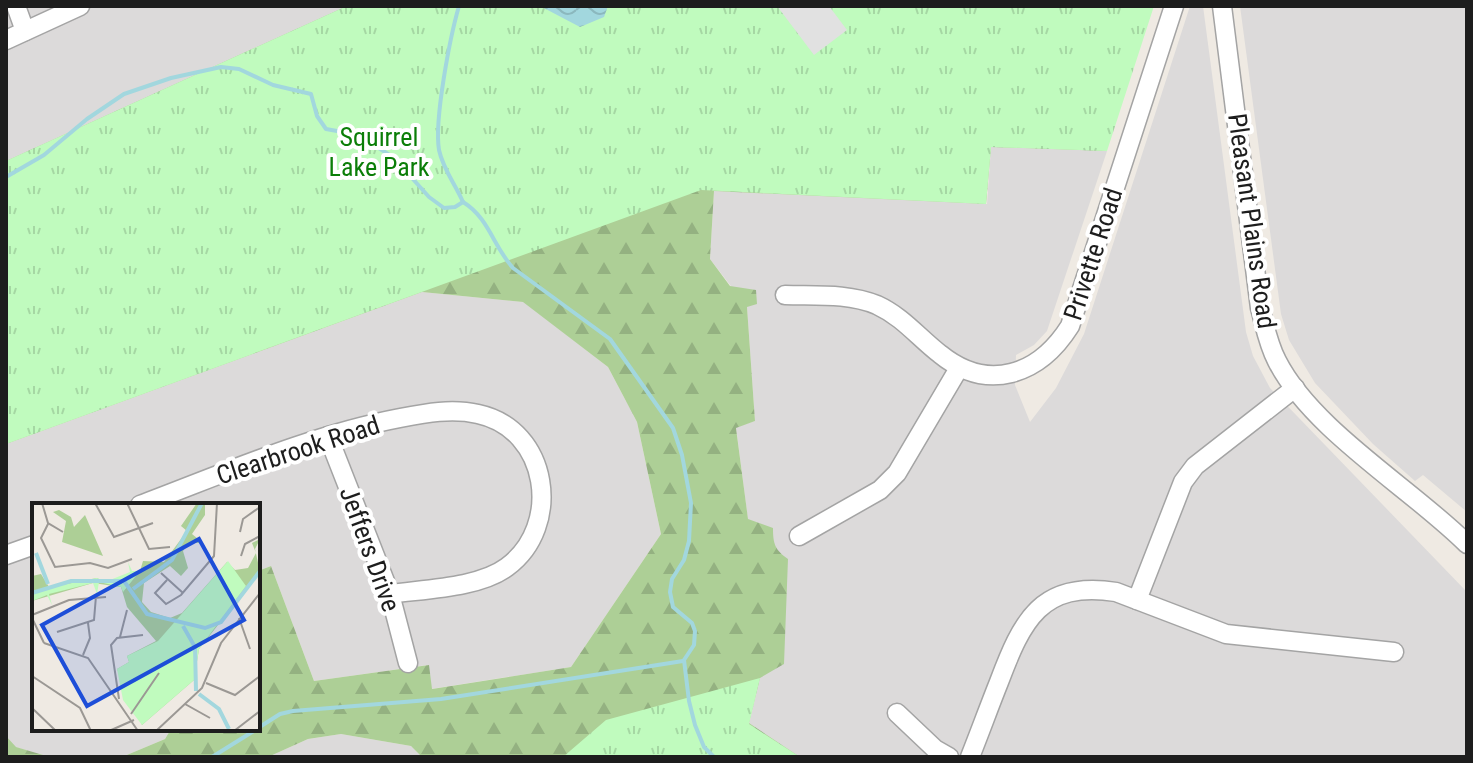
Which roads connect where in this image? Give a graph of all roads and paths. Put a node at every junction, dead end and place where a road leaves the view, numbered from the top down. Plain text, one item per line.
1 (16, 6) edge
2 (80, 6) edge
3 (1174, 6) edge
4 (1222, 6) edge
5 (25, 31) junction
6 (6, 40) edge
7 (785, 295) dead end
8 (959, 368) junction
9 (1295, 388) junction
10 (328, 436) junction
11 (145, 503) edge
12 (799, 536) dead end
13 (1467, 544) edge
14 (32, 546) edge
15 (6, 555) edge
16 (390, 594) junction
17 (1137, 600) junction
18 (1394, 652) dead end
19 (408, 663) dead end
20 (897, 713) dead end
21 (949, 757) edge
22 (970, 757) edge

1 - 5 street
2 - 5 street
3 - 8 street, Privette Road
4 - 9 street, Pleasant Plains Road
5 - 6 street
7 - 8 street, Privette Road
8 - 12 street
9 - 13 street, Pleasant Plains Road
9 - 17 street
10 - 11 street, Clearbrook Road
10 - 16 street, Jeffers Drive
10 - 16 street, Clearbrook Road
14 - 15 street
16 - 19 street, Jeffers Drive
17 - 18 street
17 - 22 street
20 - 21 street

